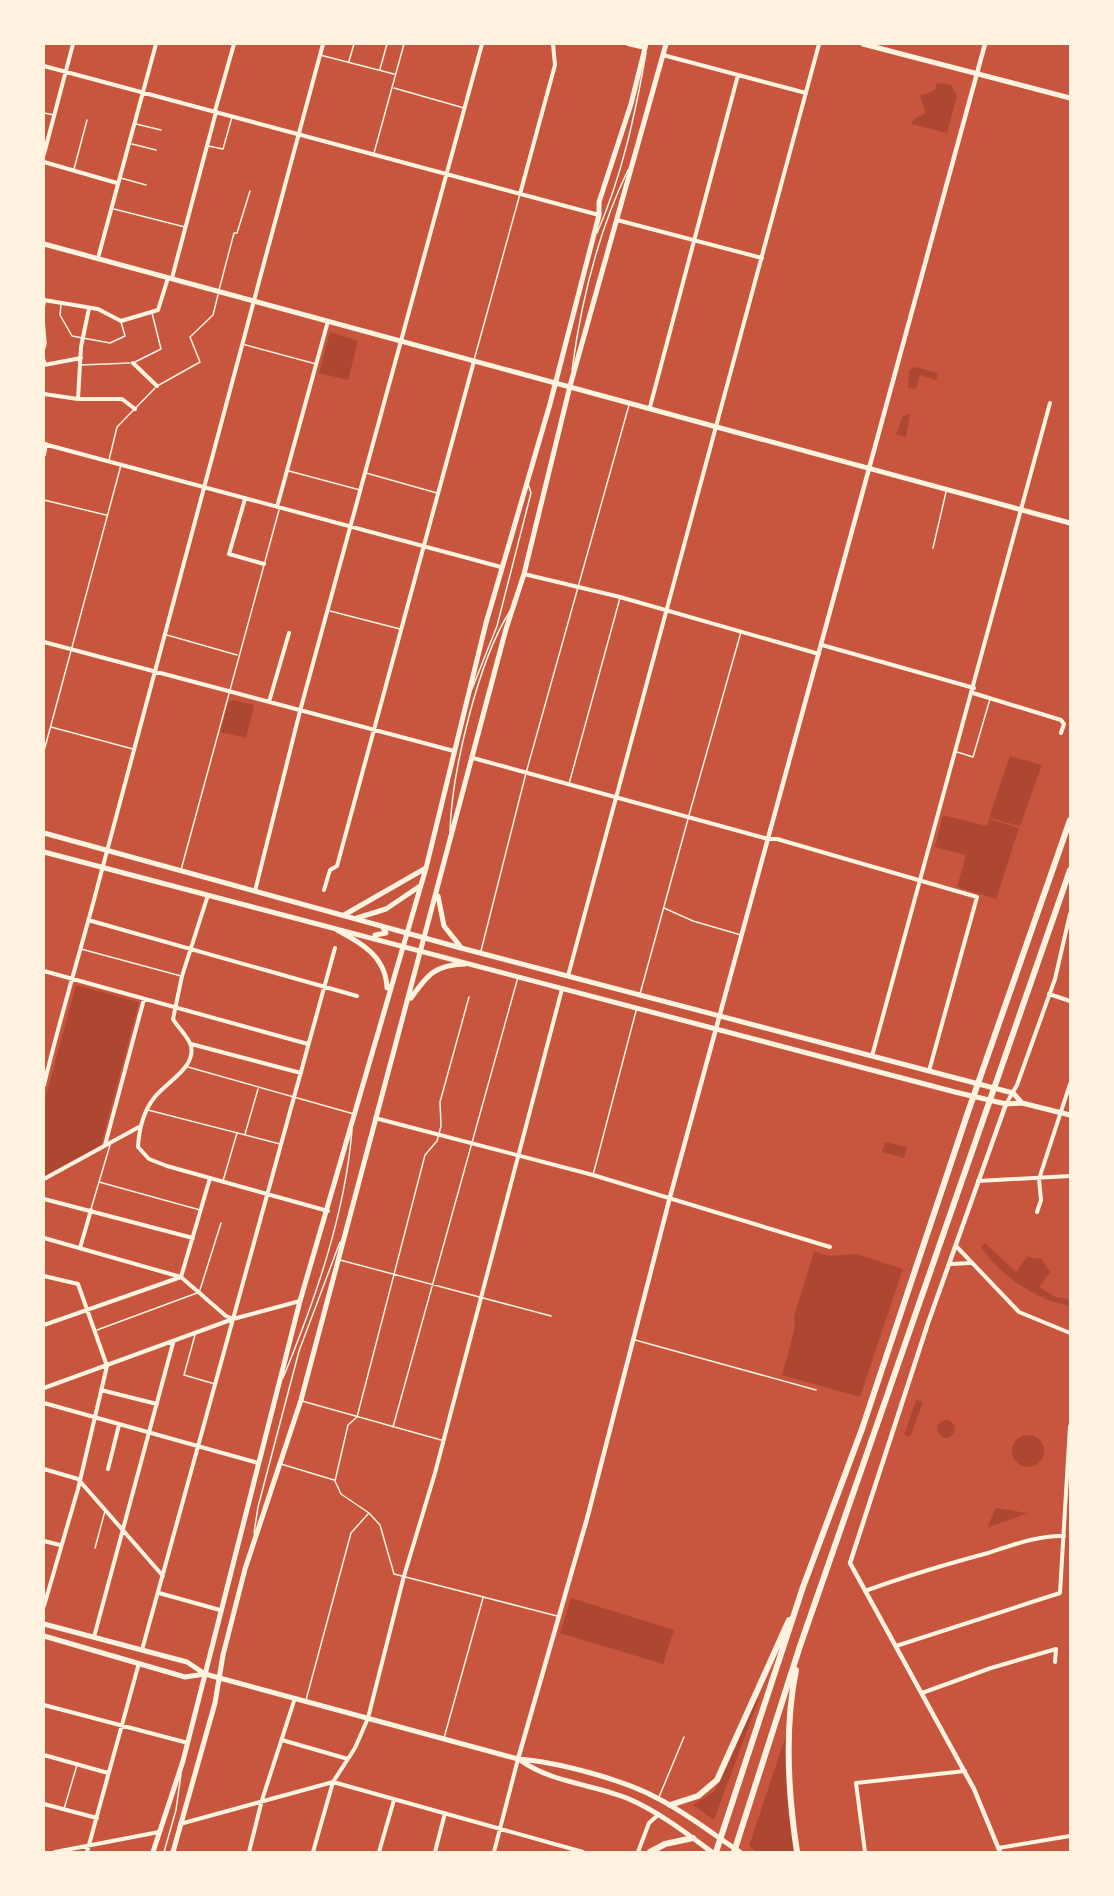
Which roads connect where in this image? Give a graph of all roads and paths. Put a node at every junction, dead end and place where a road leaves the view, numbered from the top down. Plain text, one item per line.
1 (73, 44) edge
2 (156, 44) edge
3 (234, 44) edge
4 (323, 44) edge
5 (354, 44) edge
6 (387, 44) edge
7 (404, 44) edge
8 (482, 44) edge
9 (553, 44) edge
10 (628, 44) edge
11 (666, 44) edge
12 (819, 44) edge
13 (863, 44) edge
14 (985, 44) edge
15 (647, 45) edge
16 (320, 55) junction
17 (663, 55) junction
18 (349, 62) junction
19 (44, 66) edge
20 (380, 70) junction
21 (65, 72) junction
22 (395, 74) junction
23 (976, 74) junction
24 (738, 75) junction
25 (392, 87) junction
26 (142, 92) junction
27 (806, 93) junction
28 (1071, 98) edge
29 (465, 108) junction
30 (215, 111) junction
31 (44, 113) edge
32 (54, 116) junction
33 (232, 116) junction
34 (87, 120) dead end
35 (133, 123) junction
36 (161, 130) dead end
37 (298, 135) junction
38 (128, 143) junction
39 (208, 146) junction
40 (156, 150) dead end
41 (44, 154) edge
42 (374, 154) junction
43 (633, 160) junction
44 (44, 162) edge
45 (74, 171) junction
46 (446, 174) junction
47 (117, 180) junction
48 (146, 185) dead end
49 (250, 191) dead end
50 (520, 194) junction
51 (111, 208) junction
52 (599, 215) junction
53 (617, 220) junction
54 (186, 227) junction
55 (694, 240) junction
56 (44, 244) edge
57 (589, 252) junction
58 (98, 258) junction
59 (762, 258) junction
60 (170, 278) junction
61 (219, 292) junction
62 (44, 300) edge
63 (254, 302) junction
64 (61, 303) junction
65 (90, 308) junction
66 (44, 310) edge
67 (152, 312) junction
68 (44, 319) edge
69 (121, 321) junction
70 (328, 321) junction
71 (83, 339) junction
72 (402, 340) junction
73 (242, 344) junction
74 (44, 350) edge
75 (44, 358) edge
76 (81, 358) junction
77 (474, 361) junction
78 (133, 363) junction
79 (45, 364) edge
80 (80, 365) junction
81 (316, 365) junction
82 (556, 381) junction
83 (570, 386) junction
84 (157, 387) junction
85 (44, 394) edge
86 (78, 399) junction
87 (630, 402) junction
88 (1050, 403) dead end
89 (650, 407) junction
90 (135, 409) junction
91 (718, 426) junction
92 (45, 444) edge
93 (44, 455) edge
94 (109, 461) junction
95 (121, 464) junction
96 (869, 467) junction
97 (288, 470) junction
98 (365, 473) junction
99 (527, 480) junction
100 (204, 486) junction
101 (947, 488) junction
102 (361, 490) junction
103 (438, 493) junction
104 (245, 499) junction
105 (44, 500) edge
106 (278, 508) junction
107 (1021, 508) junction
108 (106, 516) junction
109 (1071, 522) edge
110 (352, 526) junction
111 (424, 546) junction
112 (933, 548) dead end
113 (264, 564) junction
114 (501, 567) junction
115 (524, 574) junction
116 (578, 587) junction
117 (620, 597) junction
118 (513, 606) junction
119 (329, 610) junction
120 (666, 610) junction
121 (401, 630) junction
122 (741, 632) junction
123 (289, 633) dead end
124 (163, 634) junction
125 (44, 642) edge
126 (822, 645) junction
127 (70, 649) junction
128 (819, 654) junction
129 (238, 655) junction
130 (153, 670) junction
131 (973, 691) junction
132 (228, 692) junction
133 (470, 696) junction
134 (990, 698) junction
135 (269, 702) junction
136 (300, 711) junction
137 (50, 727) junction
138 (374, 731) junction
139 (1061, 733) dead end
140 (133, 749) junction
141 (44, 751) edge
142 (957, 751) junction
143 (456, 752) junction
144 (473, 758) junction
145 (526, 773) junction
146 (568, 785) junction
147 (616, 798) junction
148 (689, 818) junction
149 (1071, 820) edge
150 (44, 833) edge
151 (768, 839) junction
152 (449, 847) junction
153 (107, 850) junction
154 (44, 852) edge
155 (102, 867) junction
156 (426, 868) junction
157 (1071, 870) edge
158 (181, 871) junction
159 (920, 881) junction
160 (421, 885) junction
161 (324, 890) dead end
162 (255, 891) junction
163 (438, 891) junction
164 (208, 895) junction
165 (663, 908) junction
166 (1071, 914) edge
167 (343, 915) junction
168 (355, 918) junction
169 (88, 920) junction
170 (330, 926) junction
171 (382, 926) junction
172 (351, 932) junction
173 (407, 932) junction
174 (742, 935) junction
175 (425, 937) junction
176 (403, 946) junction
177 (335, 948) dead end
178 (461, 948) junction
179 (80, 949) junction
180 (192, 949) junction
181 (422, 951) junction
182 (481, 953) junction
183 (473, 964) junction
184 (44, 971) edge
185 (182, 976) junction
186 (518, 976) junction
187 (568, 976) junction
188 (70, 978) junction
189 (325, 987) junction
190 (562, 988) junction
191 (1050, 994) junction
192 (388, 995) junction
193 (639, 995) junction
194 (357, 996) dead end
195 (469, 997) dead end
196 (144, 999) junction
197 (1071, 1001) edge
198 (407, 1004) junction
199 (174, 1007) junction
200 (637, 1009) junction
201 (720, 1016) junction
202 (716, 1029) junction
203 (191, 1044) junction
204 (309, 1044) junction
205 (872, 1056) junction
206 (186, 1066) junction
207 (929, 1071) junction
208 (301, 1073) junction
209 (1071, 1084) edge
210 (44, 1086) edge
211 (258, 1088) junction
212 (1013, 1093) junction
213 (294, 1098) junction
214 (1022, 1103) junction
215 (1006, 1104) junction
216 (147, 1110) junction
217 (1060, 1112) junction
218 (1071, 1115) edge
219 (354, 1117) junction
220 (375, 1118) junction
221 (140, 1126) junction
222 (237, 1133) junction
223 (439, 1134) junction
224 (245, 1135) junction
225 (110, 1142) junction
226 (472, 1143) junction
227 (281, 1144) junction
228 (105, 1145) junction
229 (518, 1154) junction
230 (593, 1175) junction
231 (1071, 1176) edge
232 (210, 1178) junction
233 (44, 1179) edge
234 (1039, 1179) junction
235 (977, 1181) junction
236 (99, 1182) junction
237 (223, 1182) junction
238 (267, 1194) junction
239 (44, 1199) edge
240 (670, 1199) junction
241 (91, 1210) junction
242 (201, 1210) junction
243 (328, 1211) junction
244 (1036, 1212) dead end
245 (221, 1222) dead end
246 (348, 1224) junction
247 (44, 1238) edge
248 (193, 1238) junction
249 (956, 1246) junction
250 (830, 1247) dead end
251 (80, 1248) junction
252 (339, 1260) junction
253 (970, 1263) junction
254 (951, 1264) junction
255 (394, 1274) junction
256 (44, 1276) edge
257 (181, 1277) junction
258 (433, 1284) junction
259 (198, 1293) junction
260 (480, 1297) junction
261 (300, 1301) junction
262 (88, 1310) junction
263 (551, 1316) dead end
264 (233, 1319) junction
265 (44, 1326) edge
266 (96, 1330) junction
267 (1071, 1333) edge
268 (195, 1335) junction
269 (634, 1340) junction
270 (173, 1342) junction
271 (107, 1365) junction
272 (216, 1384) junction
273 (279, 1387) junction
274 (44, 1388) edge
275 (101, 1390) junction
276 (816, 1390) dead end
277 (301, 1400) junction
278 (44, 1403) edge
279 (157, 1404) junction
280 (357, 1416) junction
281 (94, 1419) junction
282 (119, 1425) junction
283 (1071, 1426) edge
284 (393, 1427) junction
285 (149, 1434) junction
286 (442, 1440) junction
287 (200, 1447) junction
288 (258, 1463) junction
289 (280, 1464) junction
290 (44, 1469) edge
291 (108, 1469) dead end
292 (78, 1479) junction
293 (335, 1480) junction
294 (105, 1510) junction
295 (369, 1513) junction
296 (121, 1529) junction
297 (1064, 1536) junction
298 (44, 1541) edge
299 (253, 1543) junction
300 (60, 1545) junction
301 (95, 1548) dead end
302 (164, 1576) junction
303 (404, 1576) junction
304 (803, 1587) junction
305 (865, 1591) junction
306 (159, 1593) junction
307 (483, 1597) junction
308 (44, 1606) edge
309 (220, 1610) junction
310 (558, 1616) junction
311 (44, 1624) edge
312 (44, 1636) edge
313 (93, 1638) junction
314 (800, 1646) junction
315 (896, 1646) junction
316 (142, 1650) junction
317 (139, 1662) junction
318 (1055, 1662) dead end
319 (205, 1674) junction
320 (221, 1679) junction
321 (922, 1693) junction
322 (295, 1698) junction
323 (306, 1701) junction
324 (44, 1705) edge
325 (368, 1718) junction
326 (121, 1726) junction
327 (684, 1737) dead end
328 (443, 1739) junction
329 (282, 1740) junction
330 (188, 1743) junction
331 (44, 1755) edge
332 (348, 1759) junction
333 (518, 1759) junction
334 (183, 1761) junction
335 (77, 1765) junction
336 (965, 1771) junction
337 (108, 1773) junction
338 (333, 1782) junction
339 (659, 1798) junction
340 (262, 1800) junction
341 (394, 1800) junction
342 (44, 1804) edge
343 (670, 1805) junction
344 (64, 1810) junction
345 (445, 1813) junction
346 (658, 1815) junction
347 (97, 1818) junction
348 (179, 1824) junction
349 (498, 1830) junction
350 (159, 1832) junction
351 (1071, 1836) edge
352 (693, 1838) junction
353 (90, 1844) junction
354 (999, 1850) edge
355 (55, 1852) edge
356 (87, 1852) edge
357 (153, 1852) edge
358 (164, 1852) edge
359 (173, 1852) edge
360 (249, 1852) edge
361 (313, 1852) edge
362 (379, 1852) edge
363 (435, 1852) edge
364 (494, 1852) edge
365 (583, 1852) edge
366 (638, 1852) edge
367 (650, 1852) edge
368 (714, 1852) edge
369 (734, 1852) edge
370 (740, 1852) edge
371 (797, 1852) edge
372 (865, 1852) edge

1 - 21 street
2 - 26 street
3 - 30 street
4 - 16 street
5 - 18 lane
6 - 20 lane
7 - 22 lane
8 - 29 street
9 - 50 street
10 - 15 street
11 - 17 main road
12 - 27 street
13 - 23 main road
14 - 23 street
15 - 52 main road
15 - 57 lane
16 - 18 lane
16 - 37 street
17 - 24 street
17 - 43 main road
18 - 20 lane
19 - 21 street
20 - 22 lane
21 - 26 street
21 - 32 street
22 - 25 lane
23 - 28 main road
23 - 96 street
24 - 27 street
24 - 55 street
25 - 29 lane
25 - 42 lane
26 - 30 street
26 - 35 street
27 - 59 street
29 - 46 street
30 - 33 street
30 - 39 street
31 - 32 lane
32 - 41 street
33 - 37 street
33 - 39 lane
34 - 45 lane
35 - 36 lane
35 - 38 street
37 - 42 street
37 - 63 street
38 - 40 lane
38 - 47 street
39 - 54 street
42 - 46 street
43 - 53 main road
43 - 83 lane
44 - 45 street
45 - 47 street
46 - 50 street
46 - 72 street
47 - 48 lane
47 - 51 street
49 - 61 lane
50 - 52 street
50 - 77 lane
51 - 54 lane
51 - 58 street
52 - 57 main road
53 - 55 street
53 - 83 main road
54 - 60 street
55 - 59 street
55 - 89 street
56 - 58 main road
57 - 82 main road
58 - 60 main road
59 - 91 street
60 - 61 main road
60 - 67 street
61 - 63 main road
61 - 84 lane
62 - 64 street
62 - 66 lane
63 - 70 main road
63 - 73 street
64 - 65 street
64 - 71 lane
65 - 69 street
65 - 71 street
67 - 69 street
67 - 78 lane
68 - 74 lane
69 - 71 lane
70 - 72 main road
70 - 81 street
71 - 76 street
72 - 77 main road
72 - 98 street
73 - 81 lane
73 - 100 street
75 - 79 lane
76 - 79 street
76 - 80 street
77 - 82 main road
77 - 103 street
78 - 80 lane
78 - 84 street
80 - 86 street
81 - 97 street
82 - 83 main road
82 - 99 main road
83 - 87 main road
83 - 115 main road
84 - 90 lane
85 - 86 street
86 - 90 street
87 - 89 main road
87 - 116 lane
88 - 107 street
89 - 91 main road
90 - 94 lane
91 - 96 main road
91 - 120 street
92 - 93 street
92 - 94 street
94 - 95 street
95 - 100 street
95 - 108 lane
96 - 101 main road
96 - 126 street
97 - 102 lane
97 - 106 street
98 - 102 street
98 - 103 lane
99 - 114 main road
99 - 133 lane
100 - 104 street
100 - 124 street
101 - 107 main road
101 - 112 lane
102 - 110 street
103 - 111 street
104 - 106 street
104 - 113 street
105 - 108 lane
106 - 110 street
106 - 113 lane
107 - 109 main road
107 - 131 street
108 - 127 lane
110 - 111 street
110 - 119 street
111 - 114 street
111 - 121 street
113 - 129 lane
114 - 133 main road
115 - 116 street
115 - 118 main road
116 - 117 street
116 - 145 lane
117 - 120 street
117 - 146 lane
118 - 144 main road
118 - 152 lane
119 - 121 lane
119 - 136 street
120 - 122 street
120 - 147 street
121 - 138 street
122 - 128 street
122 - 148 lane
123 - 135 street
124 - 129 lane
124 - 130 street
125 - 127 street
126 - 128 street
126 - 131 street
127 - 130 street
127 - 137 lane
128 - 151 street
129 - 132 lane
130 - 132 street
130 - 140 street
131 - 134 street
131 - 142 street
132 - 135 street
132 - 158 lane
133 - 143 main road
134 - 139 street
134 - 142 lane
135 - 136 street
136 - 138 street
136 - 162 street
137 - 140 lane
137 - 141 lane
138 - 143 street
138 - 161 street
140 - 153 street
142 - 159 street
143 - 156 main road
144 - 145 street
144 - 152 main road
145 - 146 street
145 - 182 lane
146 - 147 street
147 - 148 street
147 - 187 street
148 - 151 street
148 - 165 lane
149 - 304 highway
150 - 153 main road
151 - 159 street
151 - 174 street
152 - 163 main road
153 - 155 street
153 - 158 main road
154 - 155 main road
155 - 164 main road
155 - 169 street
156 - 160 main road
156 - 167 main road
157 - 314 highway
158 - 162 main road
159 - 205 street
159 - 207 street
160 - 168 main road
160 - 173 main road
162 - 167 main road
163 - 175 main road
163 - 178 main road
164 - 170 main road
164 - 180 street
165 - 174 lane
165 - 193 lane
166 - 191 street
167 - 168 main road
168 - 171 main road
169 - 179 street
169 - 180 street
170 - 172 main road
170 - 192 main road
171 - 172 main road
171 - 173 main road
172 - 176 main road
173 - 175 main road
173 - 176 main road
174 - 201 street
175 - 178 main road
175 - 181 main road
176 - 181 main road
176 - 192 main road
177 - 189 street
178 - 182 main road
179 - 185 lane
179 - 188 street
180 - 185 street
180 - 189 street
181 - 183 main road
181 - 198 main road
182 - 187 main road
183 - 186 main road
183 - 198 main road
184 - 188 street
185 - 199 street
186 - 190 main road
186 - 226 lane
187 - 193 main road
188 - 196 street
188 - 210 street
189 - 194 street
189 - 204 street
190 - 200 main road
190 - 229 street
191 - 197 street
191 - 212 street
192 - 219 main road
193 - 201 main road
195 - 223 lane
196 - 199 street
196 - 228 street
198 - 220 main road
199 - 203 street
199 - 204 street
200 - 202 main road
200 - 230 lane
201 - 202 street
201 - 205 main road
202 - 215 main road
202 - 240 street
203 - 206 street
203 - 208 street
204 - 208 street
205 - 207 main road
206 - 211 lane
206 - 216 street
207 - 212 main road
208 - 213 street
209 - 217 street
211 - 213 lane
211 - 224 lane
212 - 214 main road
212 - 215 street
213 - 219 lane
213 - 227 street
214 - 215 main road
214 - 217 main road
215 - 235 street
216 - 221 street
216 - 222 lane
217 - 218 main road
217 - 234 street
219 - 243 main road
219 - 273 lane
220 - 223 street
220 - 246 main road
221 - 225 street
221 - 232 street
222 - 224 lane
222 - 237 lane
223 - 226 street
223 - 255 lane
224 - 227 lane
225 - 228 street
225 - 236 lane
226 - 229 street
226 - 258 lane
227 - 238 street
228 - 233 street
229 - 230 street
229 - 260 street
230 - 240 street
231 - 234 street
232 - 237 street
232 - 242 street
234 - 235 street
234 - 244 street
235 - 249 street
236 - 241 lane
236 - 242 lane
237 - 238 street
238 - 243 street
238 - 264 street
239 - 241 street
240 - 250 street
240 - 269 street
241 - 248 street
241 - 251 street
242 - 248 street
243 - 261 main road
245 - 259 lane
246 - 252 main road
246 - 299 lane
247 - 251 street
248 - 257 street
249 - 253 street
249 - 254 street
251 - 257 street
252 - 255 lane
252 - 277 main road
253 - 254 street
253 - 267 street
254 - 305 street
255 - 258 lane
255 - 280 lane
256 - 262 street
257 - 259 street
257 - 262 street
258 - 260 lane
258 - 284 lane
259 - 264 street
259 - 266 lane
260 - 263 lane
260 - 286 street
261 - 264 street
261 - 273 main road
262 - 265 street
262 - 266 street
264 - 268 street
264 - 272 street
266 - 271 street
268 - 270 street
268 - 272 lane
269 - 276 lane
269 - 310 street
270 - 271 street
270 - 279 street
271 - 274 street
271 - 275 street
272 - 287 street
273 - 288 main road
275 - 279 street
275 - 281 street
277 - 280 lane
277 - 289 main road
278 - 281 street
279 - 285 street
280 - 284 lane
280 - 293 lane
281 - 282 street
281 - 292 street
282 - 285 street
282 - 291 street
283 - 297 street
284 - 286 lane
285 - 287 street
285 - 296 street
286 - 303 street
287 - 288 street
287 - 302 street
288 - 309 main road
289 - 293 lane
289 - 299 main road
290 - 292 street
292 - 294 street
292 - 300 street
293 - 295 lane
294 - 296 street
294 - 301 lane
295 - 303 lane
295 - 323 lane
296 - 302 street
296 - 313 street
297 - 305 street
297 - 315 street
298 - 300 street
299 - 320 main road
300 - 308 street
302 - 306 street
303 - 307 lane
303 - 325 street
304 - 343 highway
304 - 368 highway
305 - 315 street
306 - 309 street
306 - 316 street
307 - 310 lane
307 - 328 lane
309 - 319 main road
310 - 333 street
311 - 313 main road
312 - 317 main road
313 - 316 main road
314 - 369 highway
314 - 371 highway
315 - 321 street
316 - 319 main road
317 - 319 main road
317 - 326 street
318 - 321 street
319 - 320 main road
319 - 330 main road
320 - 322 main road
320 - 348 main road
321 - 336 street
322 - 323 main road
322 - 329 street
323 - 325 main road
324 - 326 street
325 - 328 main road
325 - 332 street
326 - 330 street
326 - 337 street
327 - 339 lane
328 - 333 main road
329 - 332 street
329 - 340 street
330 - 334 main road
331 - 335 street
332 - 338 street
333 - 339 main road
333 - 346 main road
333 - 349 street
334 - 350 main road
334 - 358 lane
335 - 337 street
335 - 344 lane
336 - 354 street
336 - 372 street
337 - 347 street
338 - 340 street
338 - 341 street
338 - 361 street
339 - 343 main road
340 - 348 street
340 - 360 street
341 - 345 street
341 - 362 street
342 - 344 street
343 - 370 main road
344 - 347 street
345 - 349 street
345 - 363 street
346 - 352 main road
346 - 366 street
347 - 353 street
348 - 359 main road
349 - 364 street
349 - 365 street
350 - 353 street
350 - 357 main road
351 - 354 street
352 - 367 highway
352 - 368 main road
353 - 355 street
353 - 356 street

